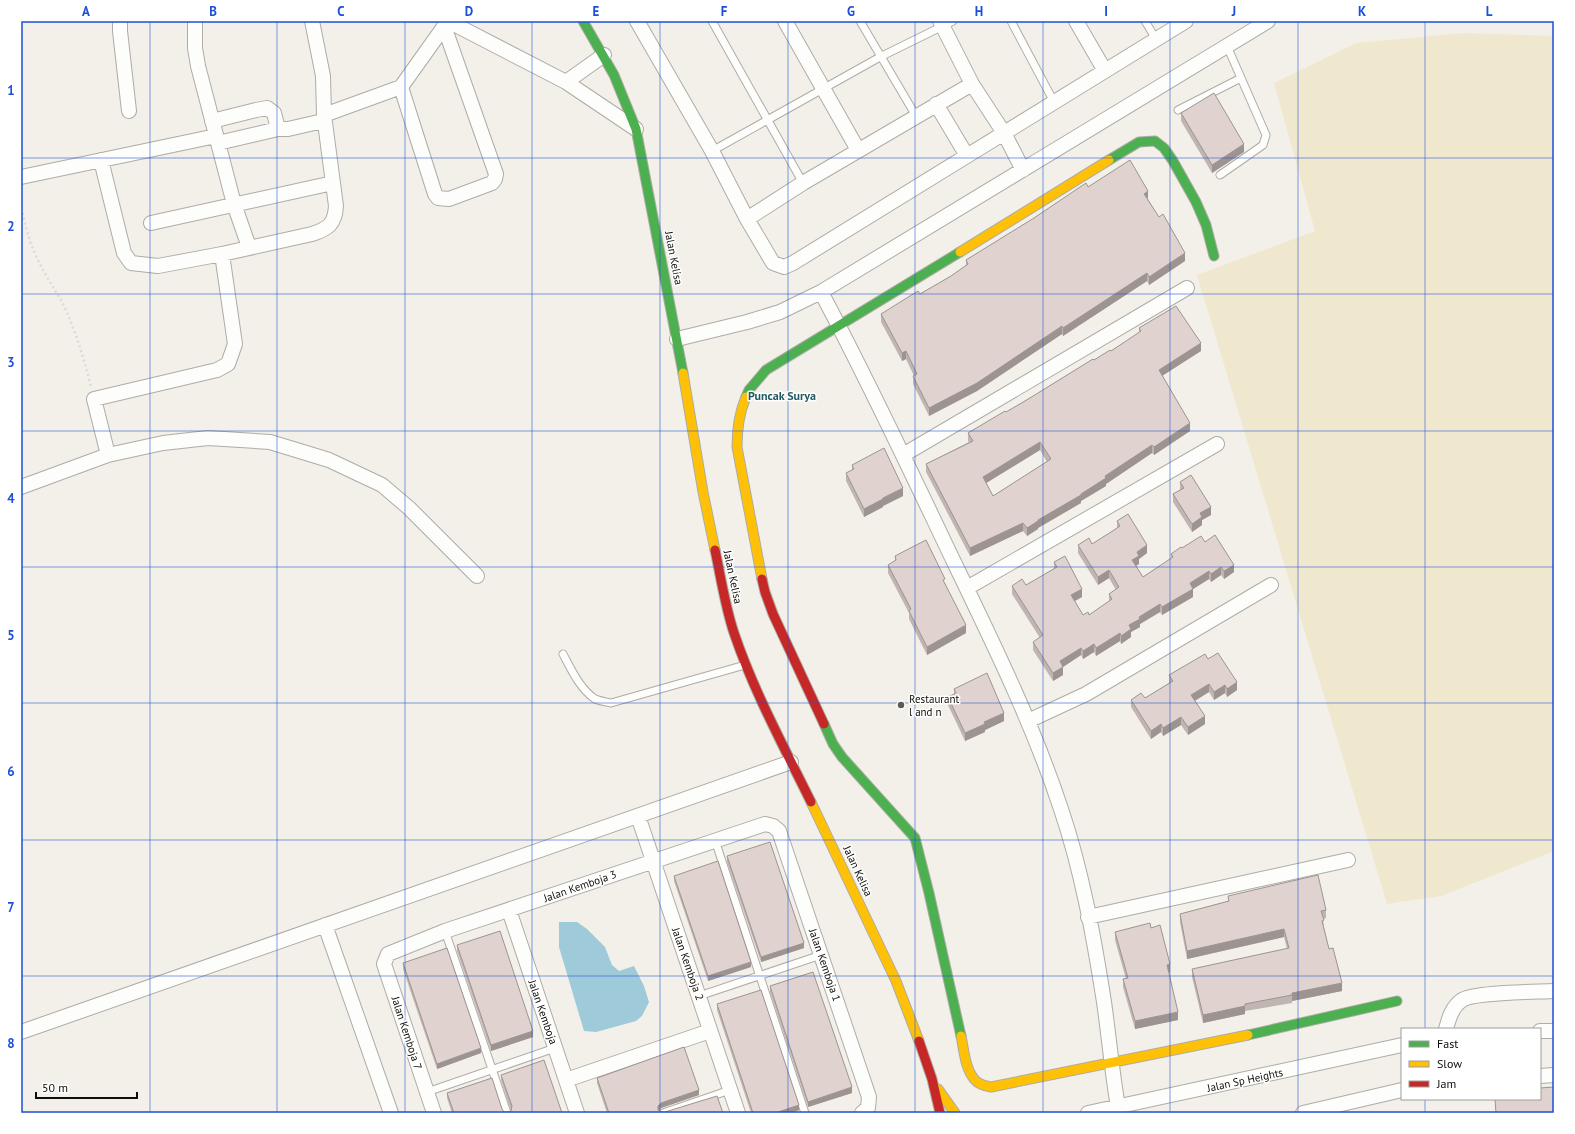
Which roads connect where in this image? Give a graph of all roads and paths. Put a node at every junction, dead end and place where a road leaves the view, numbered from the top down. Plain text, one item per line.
1 (120, 21) edge
2 (195, 21) edge
3 (312, 21) edge
4 (583, 21) edge
5 (637, 21) edge
6 (712, 21) edge
7 (785, 21) edge
8 (860, 21) edge
9 (1011, 21) edge
10 (1076, 21) edge
11 (1145, 21) edge
12 (1186, 21) edge
13 (1268, 21) edge
14 (447, 23) edge
15 (945, 23) edge
16 (1156, 39) junction
17 (1227, 46) junction
18 (604, 56) junction
19 (880, 57) junction
20 (1105, 71) junction
21 (1241, 78) junction
22 (566, 82) junction
23 (972, 84) junction
24 (400, 87) junction
25 (824, 88) junction
26 (1054, 102) junction
27 (936, 104) junction
28 (129, 110) dead end
29 (1178, 110) dead end
30 (916, 116) junction
31 (323, 118) junction
32 (768, 120) junction
33 (212, 121) junction
34 (278, 129) junction
35 (636, 129) junction
36 (1004, 134) junction
37 (217, 139) junction
38 (858, 150) junction
39 (712, 151) junction
40 (967, 156) junction
41 (101, 160) junction
42 (1023, 170) junction
43 (1220, 175) dead end
44 (21, 177) edge
45 (333, 183) junction
46 (803, 183) junction
47 (234, 204) junction
48 (21, 208) edge
49 (747, 219) junction
50 (151, 223) dead end
51 (249, 247) junction
52 (222, 254) junction
53 (1214, 256) dead end
54 (1187, 288) dead end
55 (822, 292) junction
56 (840, 326) junction
57 (677, 338) junction
58 (94, 399) junction
59 (1217, 444) dead end
60 (903, 455) junction
61 (108, 456) junction
62 (21, 487) edge
63 (476, 576) dead end
64 (1271, 585) dead end
65 (966, 588) junction
66 (563, 654) dead end
67 (746, 664) junction
68 (1028, 721) junction
69 (791, 762) junction
70 (638, 816) junction
71 (773, 826) joint
72 (715, 839) junction
73 (1348, 860) dead end
74 (653, 861) junction
75 (509, 910) junction
76 (1088, 917) junction
77 (325, 925) junction
78 (445, 931) junction
79 (388, 954) joint
80 (821, 955) junction
81 (761, 976) junction
82 (1554, 991) edge
83 (699, 996) junction
84 (1397, 1001) dead end
85 (1446, 1028) edge
86 (710, 1031) junction
87 (1554, 1031) edge
88 (21, 1032) edge
89 (1541, 1032) edge
90 (1401, 1045) edge
91 (555, 1048) junction
92 (1111, 1062) junction
93 (492, 1069) junction
94 (1554, 1075) edge
95 (1541, 1076) edge
96 (566, 1080) junction
97 (932, 1080) junction
98 (730, 1090) junction
99 (1401, 1090) edge
100 (427, 1092) junction
101 (1118, 1107) junction
102 (865, 1110) edge
103 (1096, 1112) edge
104 (390, 1113) edge
105 (434, 1113) edge
106 (507, 1113) edge
107 (577, 1113) edge
108 (663, 1113) edge
109 (738, 1113) edge
110 (805, 1113) edge
111 (940, 1113) edge
112 (955, 1113) edge
113 (1303, 1113) edge

1 - 28 street
2 - 33 street
3 - 31 street
4 - 18 street, Jalan Kelisa
5 - 39 street
6 - 32 lane
7 - 25 street
8 - 19 lane
9 - 26 lane
10 - 20 street
11 - 16 lane
12 - 16 street
13 - 17 street
14 - 22 street
14 - 24 street
14 - 24 street
15 - 19 lane
15 - 23 street
16 - 20 street
17 - 21 lane
17 - 42 street
18 - 22 street
18 - 35 street, Jalan Kelisa
19 - 25 lane
19 - 30 lane
20 - 26 street
21 - 29 lane
21 - 43 lane
22 - 35 street
23 - 27 street
23 - 36 street
24 - 31 street
25 - 32 lane
25 - 38 street
26 - 36 street
27 - 30 street
27 - 40 street
30 - 38 street
31 - 34 street
31 - 45 street
32 - 39 lane
32 - 46 lane
33 - 34 street
33 - 37 street
34 - 37 street
35 - 57 street, Jalan Kelisa
36 - 40 street
36 - 42 street
37 - 41 street
37 - 47 street
38 - 46 street
39 - 49 street
40 - 49 street
41 - 44 street
41 - 52 street
42 - 55 street
45 - 47 street
45 - 51 street
46 - 49 street
47 - 50 street
47 - 51 street
48 - 58 path
51 - 52 street
52 - 58 street
53 - 56 street
54 - 60 street
55 - 56 street
55 - 57 street
56 - 60 street
56 - 92 street
57 - 67 street, Jalan Kelisa
58 - 61 street
59 - 65 street
60 - 65 street
61 - 62 street
61 - 63 street
64 - 68 street
65 - 68 street
66 - 67 lane
67 - 69 street, Jalan Kelisa
68 - 76 street
69 - 70 street
69 - 97 street, Jalan Kelisa
70 - 74 street, Jalan Kemboja 2
70 - 77 street
71 - 72 street, Jalan Kemboja 3
71 - 80 street, Jalan Kemboja 1
72 - 74 street, Jalan Kemboja 3
72 - 81 lane
73 - 76 street
74 - 75 street, Jalan Kemboja 3
74 - 83 street, Jalan Kemboja 2
75 - 78 street, Jalan Kemboja 3
75 - 91 street, Jalan Kemboja
76 - 92 street
77 - 88 street
77 - 104 street
78 - 79 street, Jalan Kemboja 3
78 - 93 lane
79 - 100 street, Jalan Kemboja 7
80 - 81 lane
80 - 102 street, Jalan Kemboja 1
81 - 83 lane
81 - 110 lane
82 - 85 street
83 - 86 street, Jalan Kemboja 2
84 - 92 street
86 - 96 street
86 - 98 street, Jalan Kemboja 2
87 - 89 street
90 - 101 street, Jalan Sp Heights
91 - 93 lane
91 - 96 street, Jalan Kemboja
92 - 101 street
93 - 100 lane
93 - 106 lane
94 - 95 street
96 - 107 street, Jalan Kemboja
97 - 111 street, Jalan Kelisa
97 - 112 street
98 - 108 lane
98 - 109 street, Jalan Kemboja 2
99 - 113 street
100 - 105 street, Jalan Kemboja 7
101 - 103 street, Jalan Sp Heights

